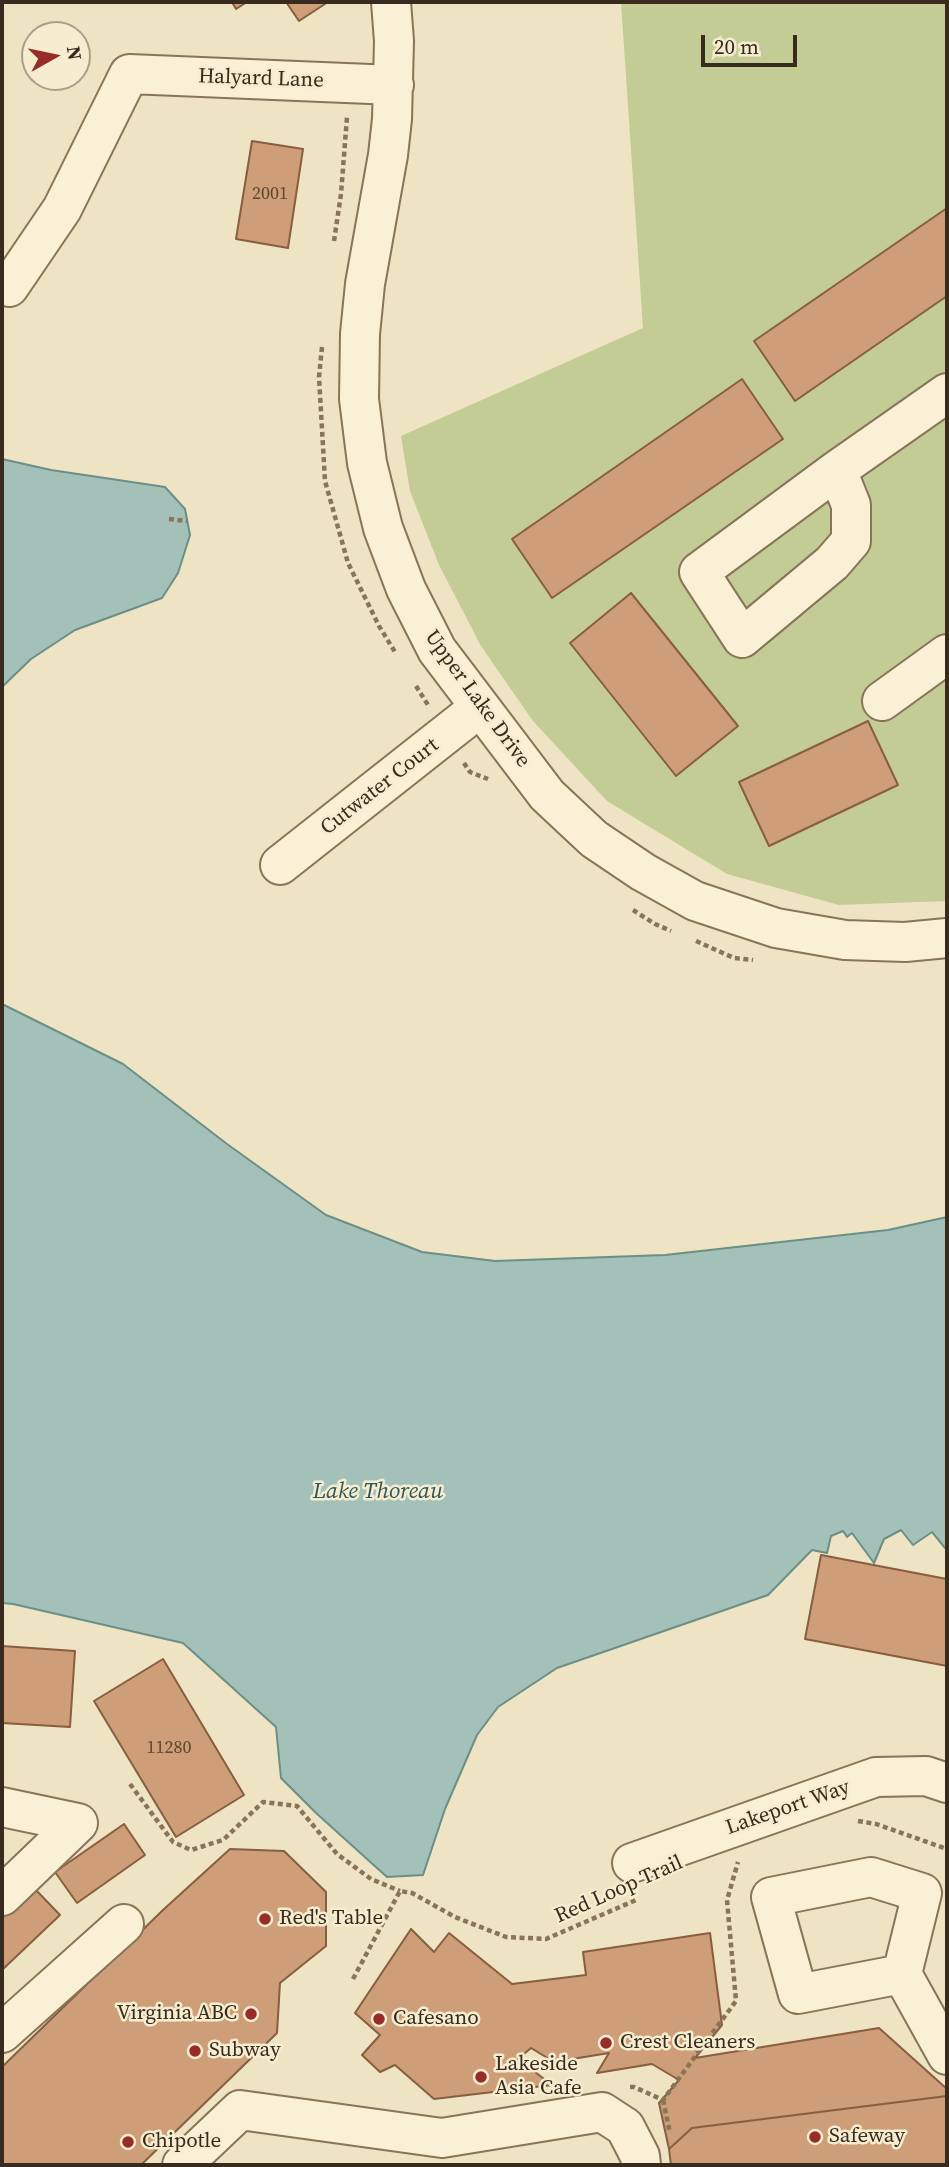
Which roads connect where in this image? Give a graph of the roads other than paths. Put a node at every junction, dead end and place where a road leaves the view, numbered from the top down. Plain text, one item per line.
1 (391, 2) edge
2 (394, 85) junction
3 (9, 288) dead end
4 (947, 393) edge
5 (837, 470) dead end
6 (947, 654) edge
7 (882, 701) dead end
8 (479, 708) junction
9 (280, 865) dead end
10 (947, 938) edge
11 (947, 1783) edge
12 (2, 1807) edge
13 (635, 1881) road end
14 (2, 1896) edge
15 (124, 1924) dead end
16 (902, 1974) dead end
17 (2, 2033) edge
18 (947, 2055) edge
19 (182, 2165) edge
20 (641, 2165) edge

1 - 2 street, Upper Lake Drive
2 - 3 street, Halyard Lane
2 - 8 street, Upper Lake Drive
4 - 5 street
6 - 7 street
8 - 9 street, Cutwater Court
8 - 10 street, Upper Lake Drive
11 - 13 street, Lakeport Way
12 - 14 street
15 - 17 street
16 - 18 street
19 - 20 street

